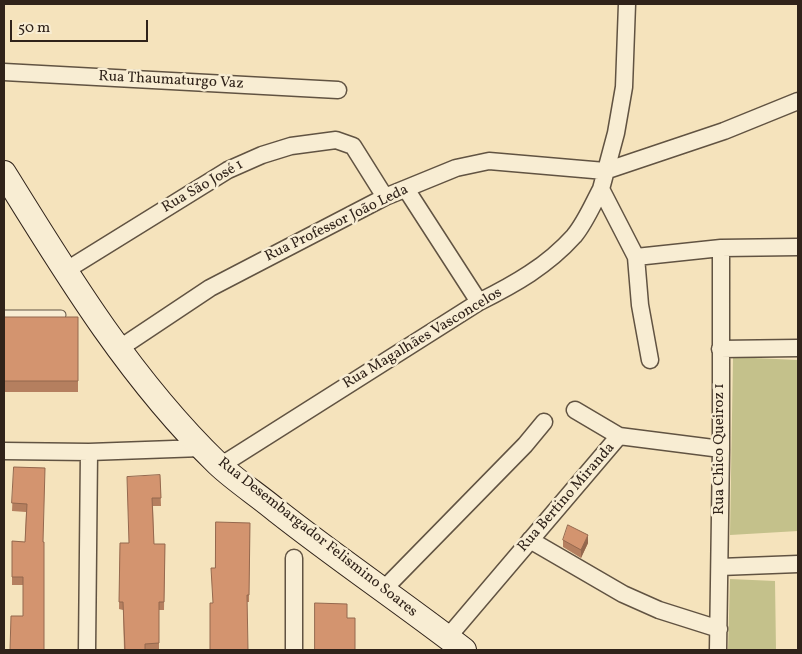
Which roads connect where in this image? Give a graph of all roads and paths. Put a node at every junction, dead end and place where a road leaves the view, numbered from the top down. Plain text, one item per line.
1 (627, 4) edge
2 (4, 72) edge
3 (338, 90) dead end
4 (798, 101) edge
5 (604, 171) junction
6 (4, 173) edge
7 (406, 189) junction
8 (601, 189) junction
9 (385, 197) junction
10 (798, 247) edge
11 (721, 248) junction
12 (636, 256) junction
13 (65, 271) junction
14 (479, 302) junction
15 (4, 315) edge
16 (61, 315) edge
17 (120, 348) junction
18 (798, 348) edge
19 (720, 349) junction
20 (650, 360) dead end
21 (575, 410) dead end
22 (544, 422) dead end
23 (619, 436) junction
24 (202, 448) junction
25 (721, 449) junction
26 (4, 451) edge
27 (88, 452) junction
28 (220, 466) junction
29 (530, 540) junction
30 (294, 558) dead end
31 (798, 564) edge
32 (720, 567) junction
33 (382, 590) junction
34 (718, 629) junction
35 (456, 644) edge
36 (88, 650) edge
37 (294, 650) edge
38 (718, 650) edge

1 - 5 street
2 - 3 street, Rua Thaumaturgo Vaz
4 - 5 street
5 - 7 street, Rua Professor João Leda
5 - 8 street
6 - 13 street, Rua Desembargador Felismino Soares
7 - 9 street, Rua Professor João Leda
7 - 14 street
8 - 12 street
8 - 14 street, Rua Magalhães Vasconcelos
9 - 13 street, Rua São José 1
9 - 17 street, Rua Professor João Leda
10 - 11 street
11 - 12 street
11 - 19 street, Rua Chico Queiroz 1
12 - 20 street
13 - 17 street, Rua Desembargador Felismino Soares
14 - 28 street, Rua Magalhães Vasconcelos
15 - 16 lane
17 - 24 street, Rua Desembargador Felismino Soares
18 - 19 street
19 - 25 street, Rua Chico Queiroz 1
21 - 23 street
22 - 33 street
23 - 25 street, Rua Bertino Miranda
23 - 29 street, Rua Bertino Miranda
24 - 27 street
24 - 28 street, Rua Desembargador Felismino Soares
25 - 32 street, Rua Chico Queiroz 1
26 - 27 street
27 - 36 street
28 - 33 street, Rua Desembargador Felismino Soares
29 - 34 street
29 - 35 street, Rua Bertino Miranda
30 - 37 street
31 - 32 street
32 - 34 street, Rua Chico Queiroz 1
33 - 35 street, Rua Desembargador Felismino Soares
34 - 38 street, Rua Chico Queiroz 1

